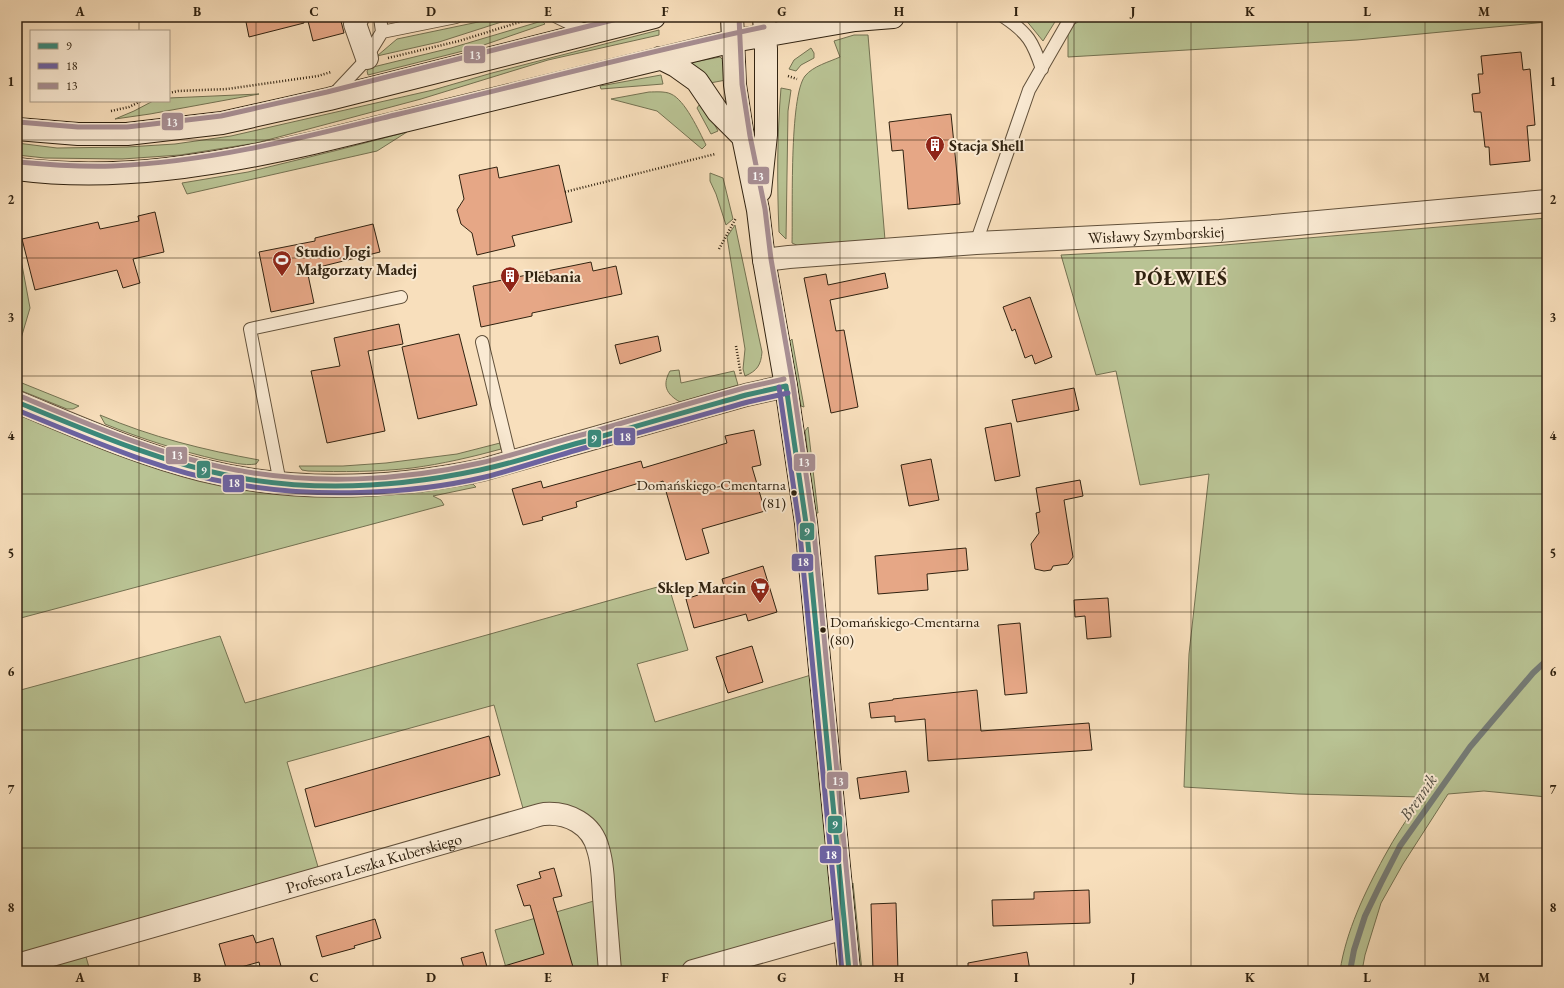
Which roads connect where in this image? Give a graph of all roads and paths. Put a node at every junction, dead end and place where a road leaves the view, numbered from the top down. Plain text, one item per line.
1 (358, 17) edge
2 (380, 17) edge
3 (456, 17) edge
4 (557, 17) edge
5 (654, 17) edge
6 (732, 17) edge
7 (893, 17) edge
8 (1004, 17) edge
9 (1070, 17) edge
10 (764, 26) edge
11 (382, 32) junction
12 (591, 33) junction
13 (733, 41) junction
14 (367, 58) junction
15 (660, 58) junction
16 (1042, 69) junction
17 (785, 76) dead end
18 (797, 79) dead end
19 (330, 99) junction
20 (17, 129) edge
21 (743, 137) junction
22 (715, 154) dead end
23 (19, 173) edge
24 (565, 192) dead end
25 (1547, 201) edge
26 (758, 210) junction
27 (737, 217) dead end
28 (976, 243) junction
29 (719, 249) dead end
30 (764, 260) junction
31 (401, 297) dead end
32 (482, 342) dead end
33 (736, 346) dead end
34 (742, 381) dead end
35 (786, 386) junction
36 (17, 402) edge
37 (511, 462) junction
38 (280, 483) junction
39 (845, 928) junction
40 (17, 965) edge
41 (610, 971) edge
42 (693, 971) edge
43 (849, 971) edge

1 - 14 main road
2 - 11 lane
3 - 11 lane
4 - 12 lane
5 - 12 main road
6 - 13 main road
7 - 10 main road
8 - 16 lane
9 - 16 lane
10 - 13 main road
10 - 26 main road
11 - 14 lane
12 - 19 main road
13 - 15 main road
13 - 21 main road
14 - 19 lane
15 - 21 main road
15 - 23 main road
16 - 28 lane
17 - 18 path
19 - 20 main road
21 - 26 main road
22 - 24 path
25 - 28 main road, Wisławy Szymborskiej
26 - 30 main road
27 - 29 path
28 - 30 main road, Wisławy Szymborskiej
30 - 35 main road
31 - 38 lane
32 - 37 lane
33 - 34 path
35 - 37 main road
35 - 39 main road
36 - 38 main road
37 - 38 main road
39 - 42 main road
39 - 43 main road
40 - 41 main road, Profesora Leszka Kuberskiego

